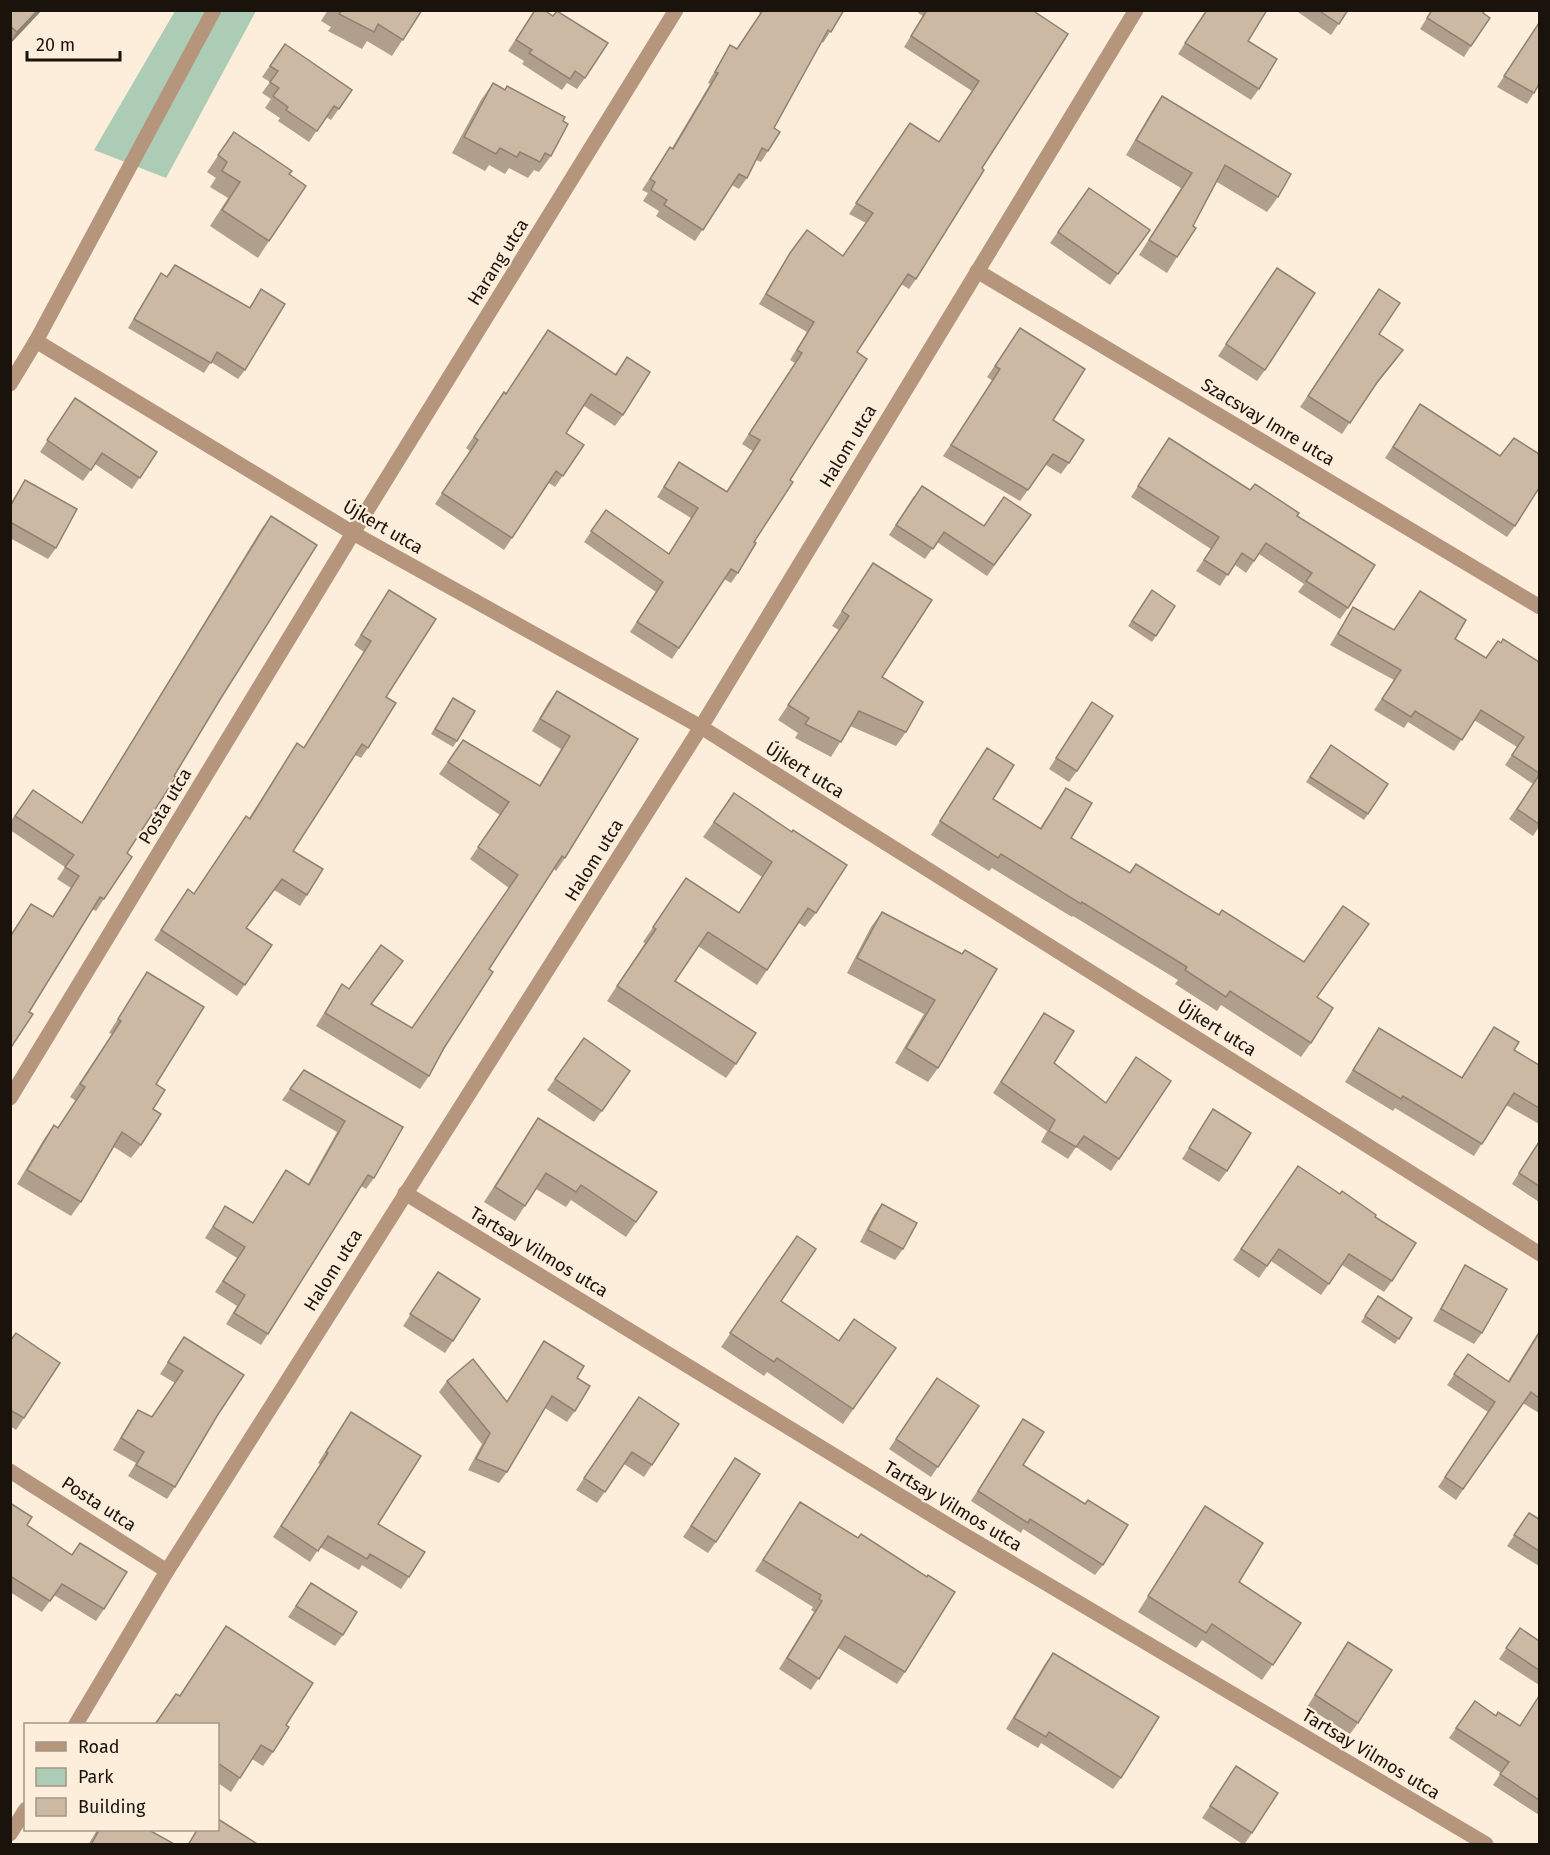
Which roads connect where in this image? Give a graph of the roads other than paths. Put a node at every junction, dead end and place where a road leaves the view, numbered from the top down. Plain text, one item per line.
1 (214, 10) edge
2 (676, 10) edge
3 (1136, 10) edge
4 (977, 271) junction
5 (36, 341) junction
6 (10, 384) edge
7 (353, 533) junction
8 (1539, 607) edge
9 (701, 727) junction
10 (10, 1098) edge
11 (405, 1193) junction
12 (1539, 1254) edge
13 (10, 1471) edge
14 (167, 1571) junction
15 (77, 1723) edge
16 (24, 1812) edge
17 (10, 1834) edge
18 (1486, 1845) edge

1 - 5 street
2 - 7 street, Harang utca
3 - 4 street, Halom utca
4 - 8 street, Szacsvay Imre utca
4 - 9 street, Halom utca
5 - 6 street
5 - 7 street, Újkert utca
7 - 9 street, Újkert utca
7 - 10 street, Posta utca
9 - 11 street, Halom utca
9 - 12 street, Újkert utca
11 - 14 street, Halom utca
11 - 18 street, Tartsay Vilmos utca
13 - 14 street, Posta utca
14 - 15 street, Halom utca
16 - 17 street

